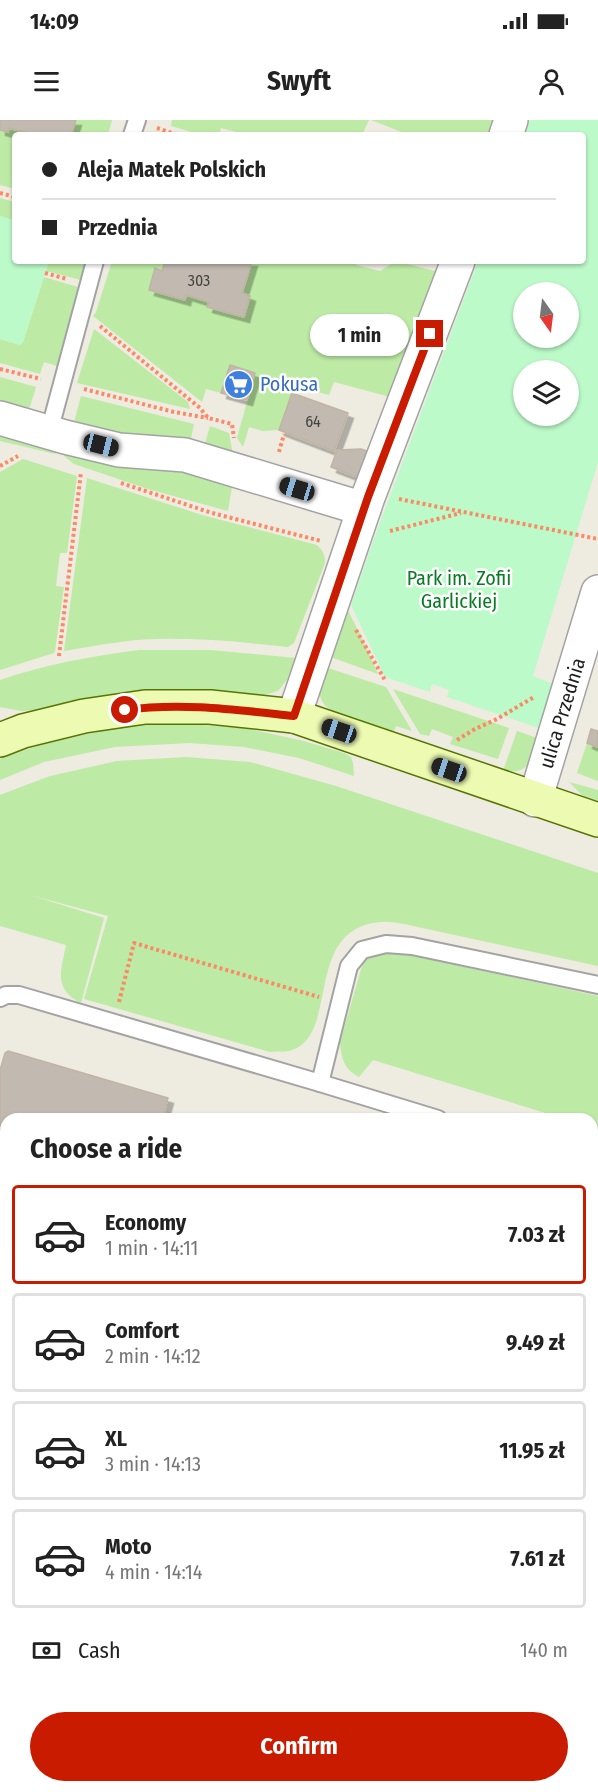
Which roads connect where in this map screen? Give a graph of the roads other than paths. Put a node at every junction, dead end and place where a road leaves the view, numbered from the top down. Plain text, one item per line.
1 (94, 264) edge
2 (457, 264) edge
3 (0, 418) edge
4 (49, 432) junction
5 (367, 500) junction
6 (598, 592) edge
7 (294, 716) junction
8 (0, 740) edge
9 (536, 800) junction
10 (598, 820) edge
11 (598, 986) edge
12 (0, 998) edge
13 (320, 1083) junction
14 (418, 1113) edge

1 - 4 lane
2 - 5 street
3 - 4 street
4 - 5 street
5 - 7 street
6 - 9 street, ulica Przednia
7 - 8 street
7 - 9 street
9 - 10 street
11 - 13 lane
12 - 13 lane
13 - 14 lane

